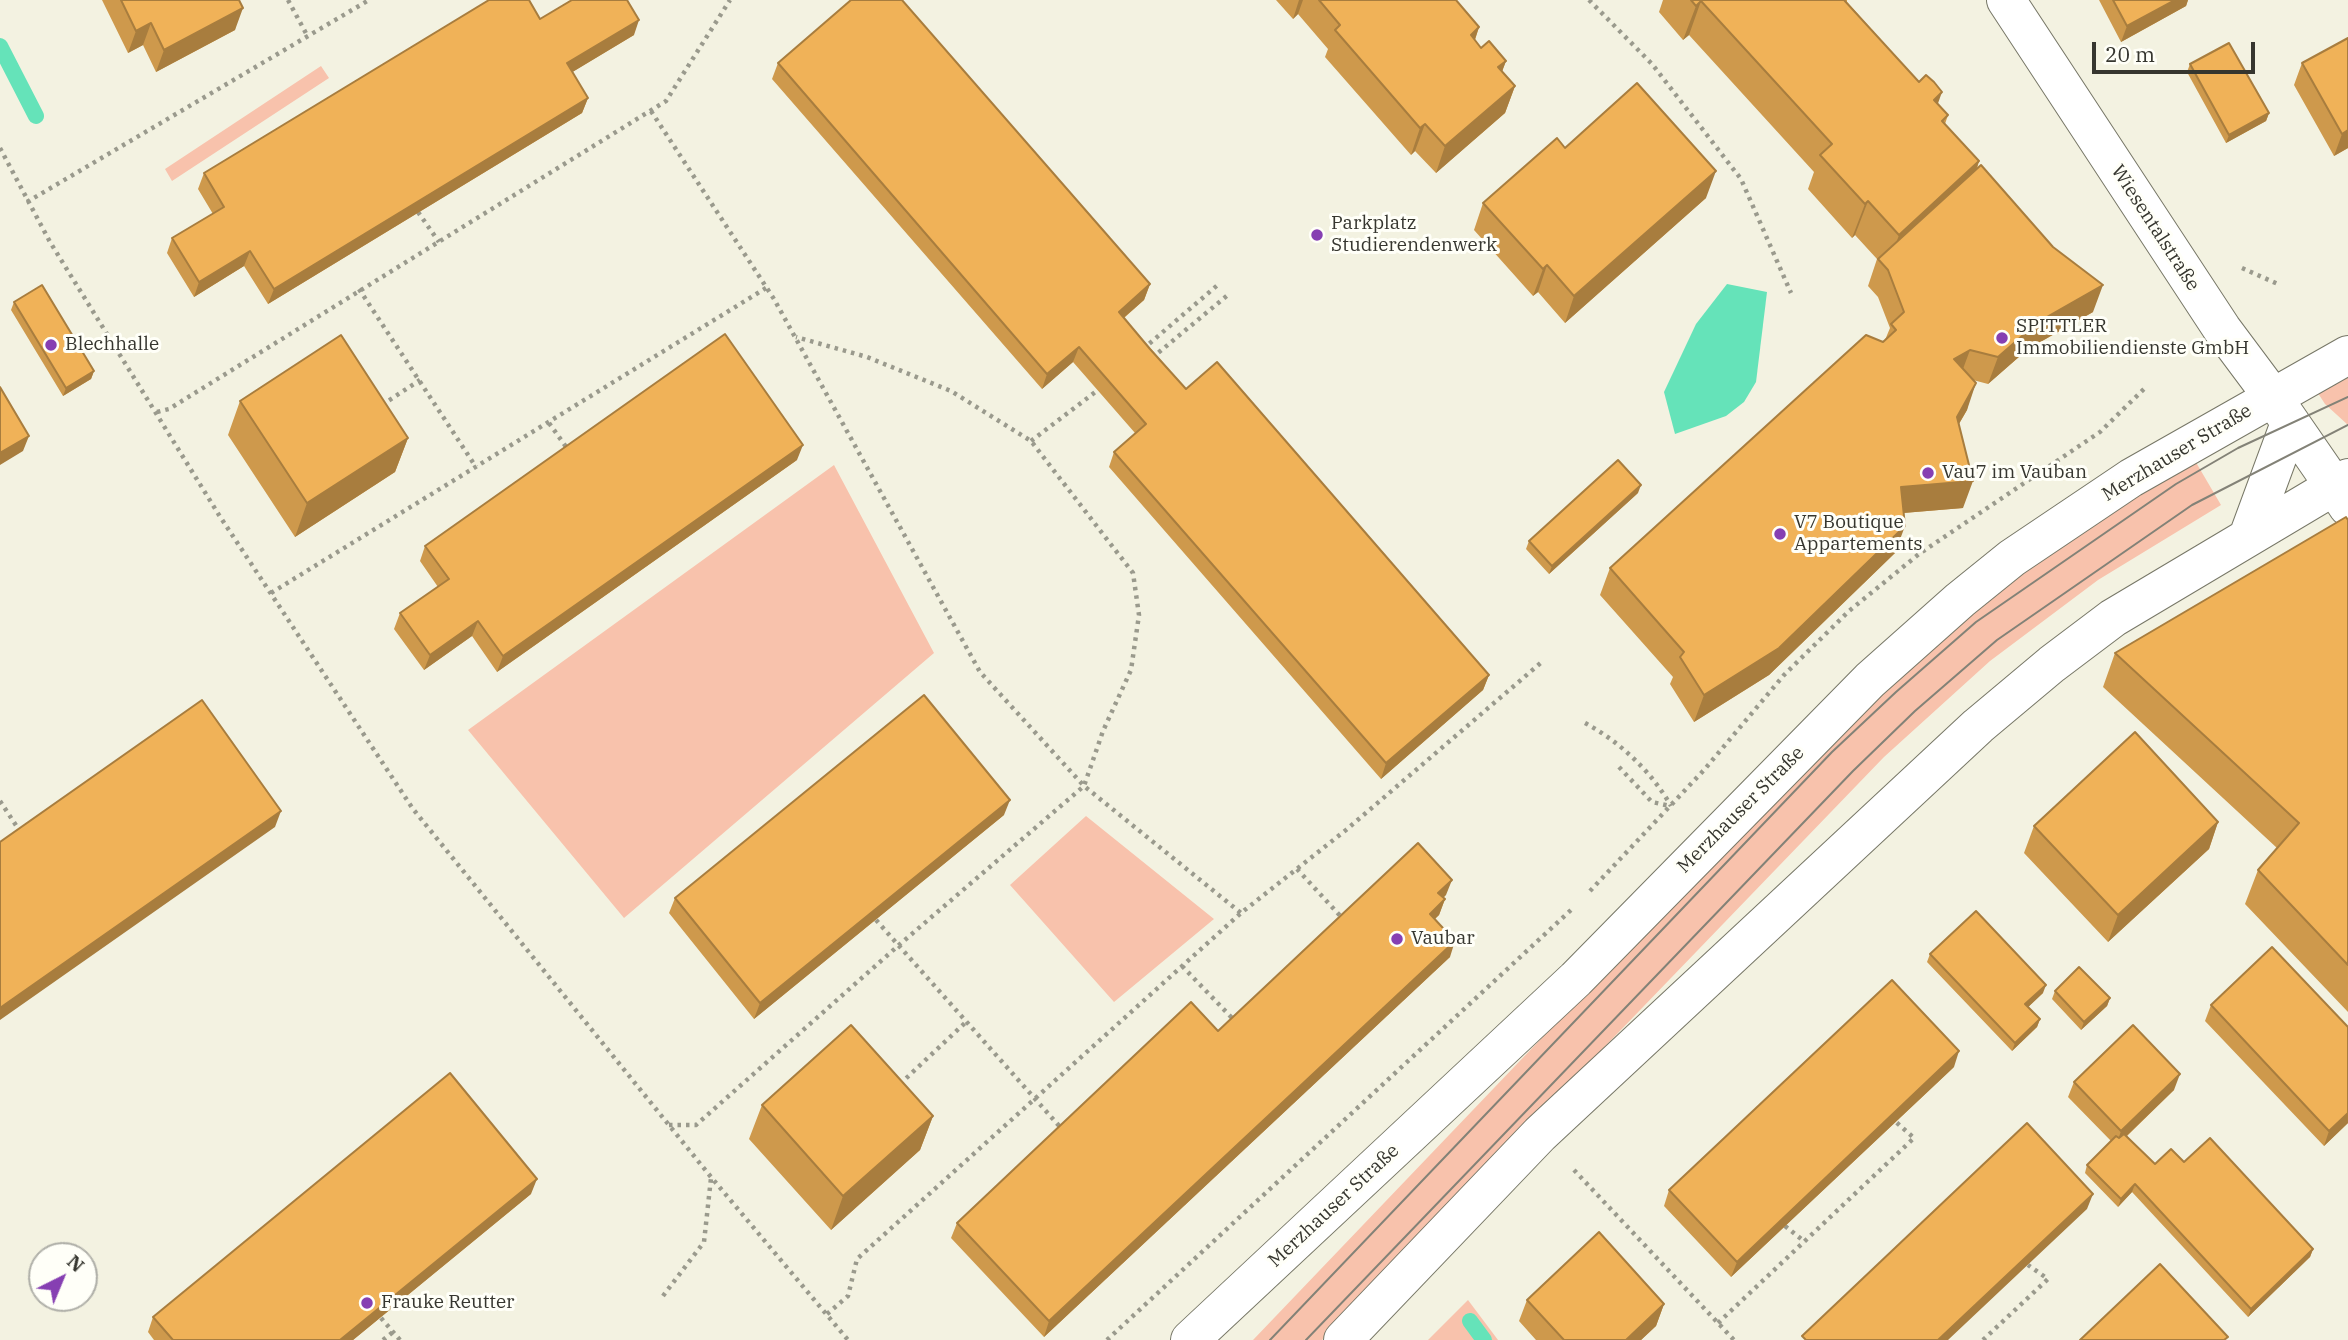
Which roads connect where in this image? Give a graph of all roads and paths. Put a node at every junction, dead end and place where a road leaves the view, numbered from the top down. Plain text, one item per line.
1 (288, 0) edge
2 (369, 0) edge
3 (730, 0) edge
4 (1589, 0) edge
5 (2006, 0) edge
6 (308, 37) junction
7 (651, 111) junction
8 (0, 150) edge
9 (27, 202) junction
10 (418, 212) edge
11 (439, 242) junction
12 (1220, 283) dead end
13 (766, 288) junction
14 (359, 289) junction
15 (1229, 293) dead end
16 (1790, 293) dead end
17 (796, 337) junction
18 (1137, 354) edge
19 (2348, 355) edge
20 (1145, 365) edge
21 (420, 380) junction
22 (2147, 386) dead end
23 (1098, 390) edge
24 (380, 406) edge
25 (2281, 410) junction
26 (157, 412) junction
27 (548, 423) junction
28 (1031, 440) junction
29 (572, 454) edge
30 (476, 468) junction
31 (2343, 490) edge
32 (2248, 537) junction
33 (271, 593) junction
34 (1543, 661) dead end
35 (1585, 723) dead end
36 (1619, 767) dead end
37 (1084, 786) junction
38 (0, 801) edge
39 (1652, 802) dead end
40 (1671, 806) junction
41 (23, 836) edge
42 (1297, 869) junction
43 (1586, 895) dead end
44 (1576, 905) dead end
45 (1241, 913) junction
46 (876, 920) edge
47 (1345, 922) edge
48 (900, 945) junction
49 (1182, 966) junction
50 (966, 1022) junction
51 (1237, 1023) edge
52 (898, 1086) edge
53 (1035, 1100) junction
54 (1896, 1122) edge
55 (668, 1125) junction
56 (1064, 1132) edge
57 (1540, 1134) junction
58 (711, 1177) junction
59 (1785, 1226) edge
60 (1805, 1242) junction
61 (2028, 1265) edge
62 (663, 1296) dead end
63 (1234, 1297) junction
64 (827, 1314) junction
65 (381, 1318) edge
66 (1718, 1323) junction
67 (393, 1332) junction
68 (383, 1340) edge
69 (400, 1340) edge
70 (848, 1340) edge
71 (1107, 1340) edge
72 (1191, 1340) edge
73 (1218, 1340) edge
74 (1343, 1340) edge
75 (1734, 1340) edge
76 (1983, 1340) edge

1 - 6 path
2 - 6 path
3 - 7 path
4 - 16 path
5 - 25 main road, Wiesentalstraße
6 - 9 path
7 - 11 path
7 - 13 path
8 - 9 path
9 - 26 path
10 - 11 path
11 - 14 path
12 - 18 path
13 - 17 path
13 - 27 path
14 - 21 path
14 - 26 path
15 - 20 path
17 - 28 path
17 - 37 path
19 - 25 main road, Merzhauser Straße
21 - 24 path
21 - 30 path
22 - 40 path
23 - 28 path
25 - 31 main road, Wiesentalstraße
25 - 32 main road
25 - 63 main road, Merzhauser Straße
26 - 33 path
27 - 29 path
27 - 30 path
28 - 37 path
30 - 33 path
31 - 32 main road
32 - 57 main road
33 - 55 path
34 - 42 path
35 - 40 path
36 - 39 path
37 - 45 path
37 - 48 path
38 - 41 path
40 - 43 path
42 - 45 path
42 - 47 path
44 - 71 path
45 - 49 path
46 - 48 path
48 - 50 path
48 - 55 path
49 - 51 path
49 - 53 path
50 - 52 path
50 - 53 path
53 - 56 path
53 - 64 path
54 - 60 path
55 - 58 path
57 - 66 path
57 - 74 main road
58 - 62 path
58 - 64 path
59 - 60 path
60 - 66 path
61 - 76 path
63 - 72 main road, Merzhauser Straße
63 - 73 main road
64 - 70 path
65 - 67 path
66 - 75 path
67 - 68 path
67 - 69 path

